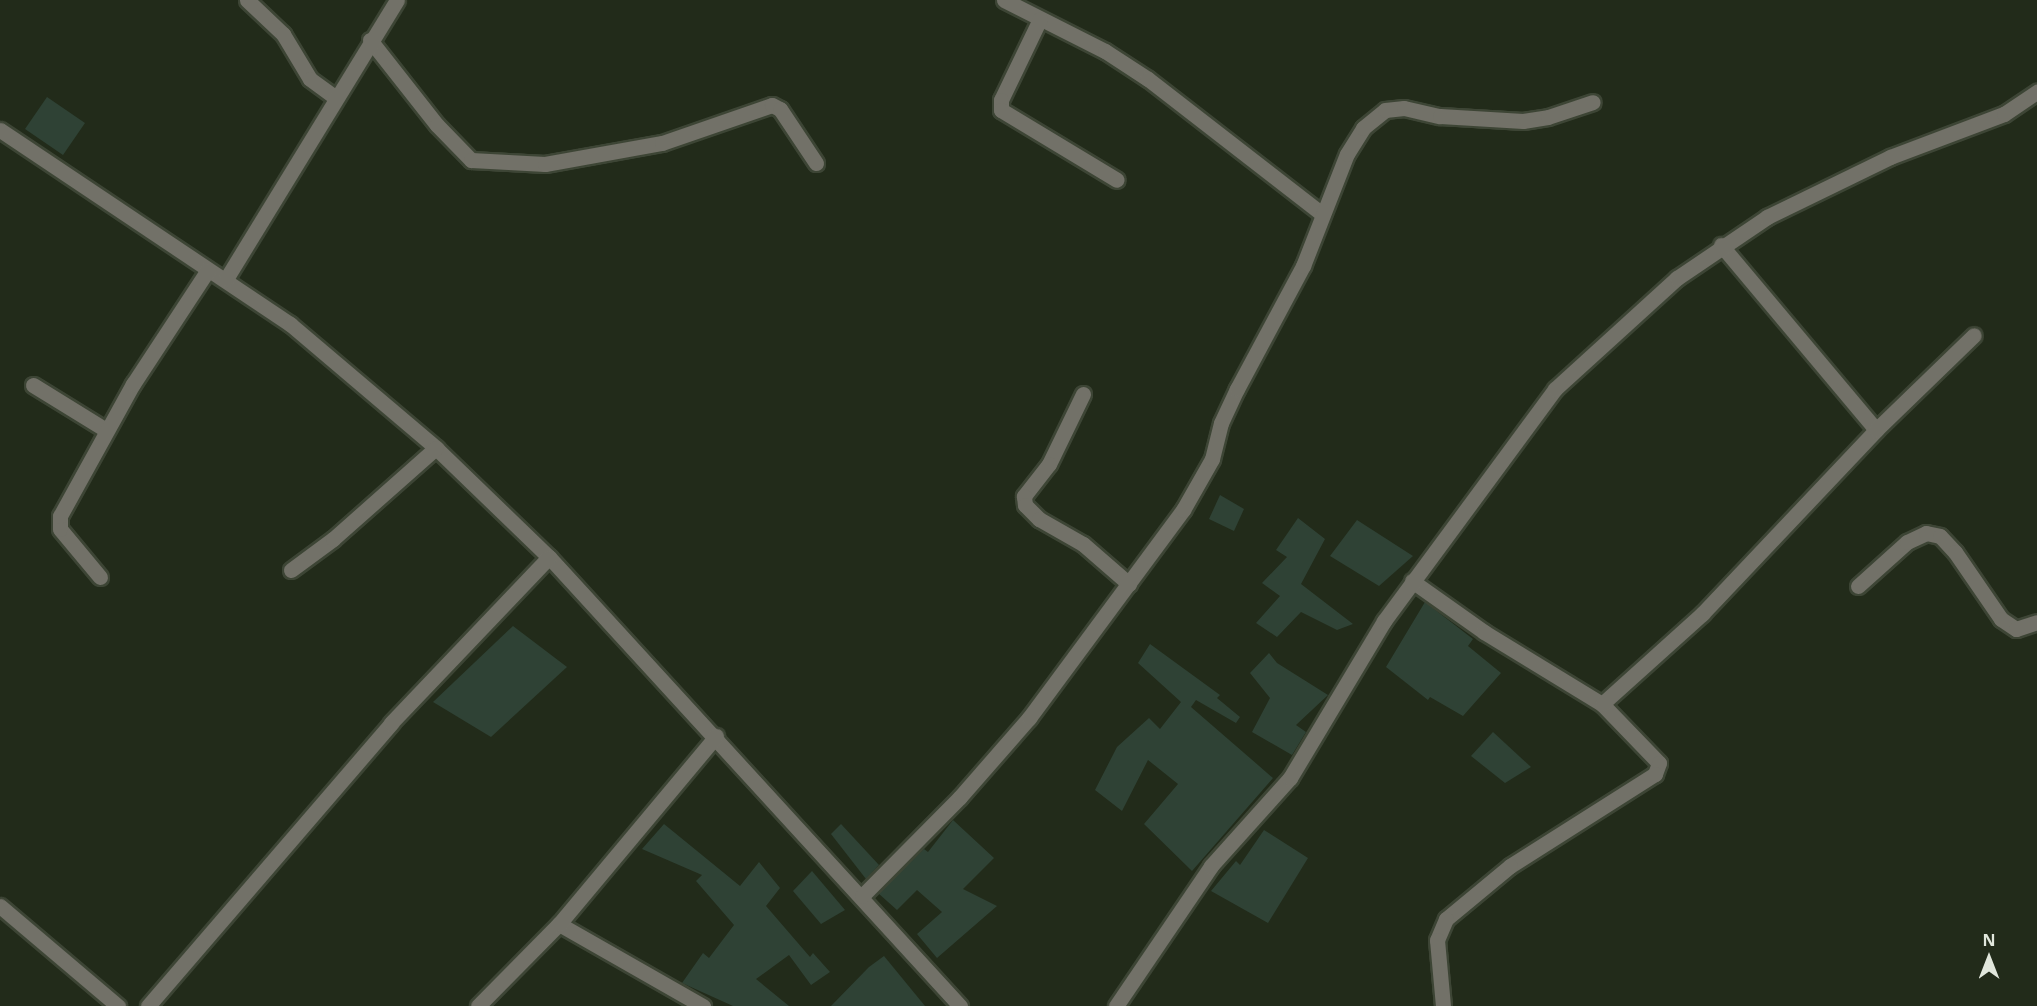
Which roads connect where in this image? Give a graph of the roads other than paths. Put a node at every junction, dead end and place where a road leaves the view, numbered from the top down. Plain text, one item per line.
1 (247, 0) edge
2 (397, 0) edge
3 (1004, 0) edge
4 (1040, 20) junction
5 (370, 40) junction
6 (2037, 92) edge
7 (336, 98) junction
8 (1593, 102) dead end
9 (0, 130) edge
10 (816, 163) dead end
11 (1117, 180) dead end
12 (1322, 214) junction
13 (1721, 245) junction
14 (208, 270) junction
15 (226, 279) junction
16 (1974, 335) dead end
17 (33, 385) dead end
18 (1083, 394) dead end
19 (106, 430) junction
20 (1876, 430) junction
21 (436, 448) junction
22 (549, 557) junction
23 (291, 570) dead end
24 (100, 577) dead end
25 (1412, 581) junction
26 (1129, 584) junction
27 (1858, 586) dead end
28 (2037, 622) edge
29 (1602, 704) junction
30 (716, 736) junction
31 (862, 896) junction
32 (0, 906) edge
33 (559, 924) junction
34 (118, 1006) edge
35 (148, 1006) edge
36 (477, 1006) edge
37 (703, 1006) edge
38 (960, 1006) edge
39 (1116, 1006) edge
40 (1443, 1006) edge

1 - 7 street
2 - 5 street
3 - 4 street
4 - 11 street
4 - 12 street
5 - 7 street
5 - 10 street
6 - 13 street
7 - 15 street
8 - 12 street
9 - 14 street
12 - 26 street
13 - 20 street
13 - 25 street
14 - 15 street
14 - 19 street
15 - 21 street
16 - 20 street
17 - 19 street
18 - 26 street
19 - 24 street
20 - 29 street
21 - 22 street
21 - 23 street
22 - 30 street
22 - 35 street
25 - 29 street
25 - 39 street
26 - 31 street
27 - 28 street
29 - 40 street
30 - 31 street
30 - 33 street
31 - 38 street
32 - 34 street
33 - 36 street
33 - 37 street

